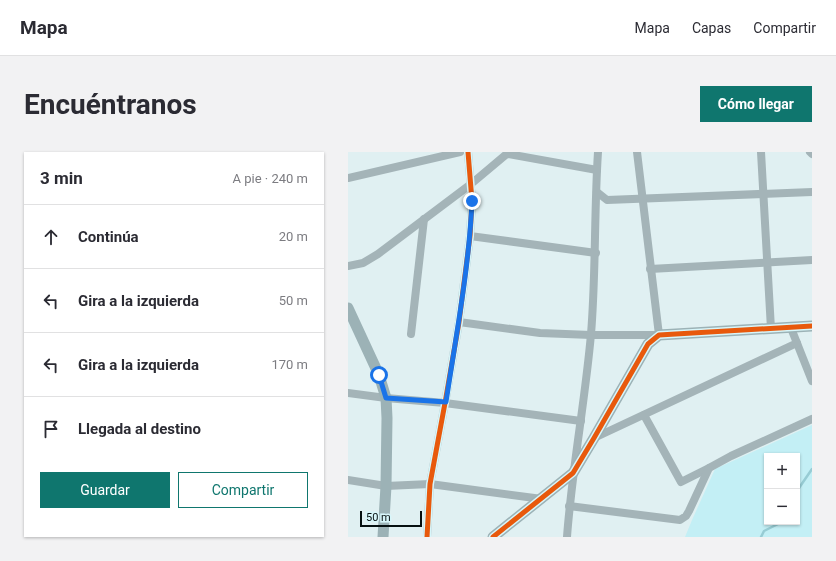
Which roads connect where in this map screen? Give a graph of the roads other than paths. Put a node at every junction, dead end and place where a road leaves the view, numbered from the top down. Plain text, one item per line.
1 (460, 152) edge
2 (468, 152) edge
3 (598, 152) edge
4 (637, 152) edge
5 (761, 152) edge
6 (509, 153) edge
7 (597, 170) junction
8 (348, 178) edge
9 (471, 184) junction
10 (596, 192) junction
11 (812, 192) edge
12 (764, 195) junction
13 (643, 200) junction
14 (424, 220) junction
15 (470, 236) junction
16 (596, 253) junction
17 (812, 260) edge
18 (768, 263) junction
19 (348, 266) edge
20 (650, 268) junction
21 (348, 308) edge
22 (459, 322) junction
23 (812, 326) edge
24 (791, 328) junction
25 (772, 329) junction
26 (411, 334) dead end
27 (591, 335) junction
28 (659, 335) junction
29 (797, 343) junction
30 (812, 381) edge
31 (348, 393) edge
32 (386, 398) junction
33 (446, 402) junction
34 (644, 415) junction
35 (812, 419) edge
36 (581, 421) junction
37 (594, 438) junction
38 (709, 468) junction
39 (573, 473) junction
40 (348, 480) edge
41 (430, 484) junction
42 (386, 486) junction
43 (542, 499) junction
44 (569, 506) junction
45 (383, 537) edge
46 (427, 537) edge
47 (493, 537) edge
48 (567, 537) edge

1 - 8 street
2 - 9 street
3 - 7 street
4 - 13 street
5 - 12 street
6 - 7 street
6 - 9 street
7 - 10 street
9 - 14 street
9 - 15 street
10 - 13 street
10 - 16 street
11 - 12 street
12 - 13 street
12 - 18 street
13 - 20 street
14 - 19 street
14 - 26 street
15 - 16 street
15 - 22 street
16 - 27 street
17 - 18 street
18 - 20 street
18 - 25 street
20 - 28 street
21 - 32 street
22 - 27 street
22 - 33 street
23 - 24 street
24 - 25 street
24 - 29 street
25 - 28 street
27 - 28 street
27 - 36 street
28 - 37 street
29 - 30 street
29 - 34 street
31 - 32 street
32 - 33 street
32 - 42 street
33 - 36 street
33 - 41 street
34 - 37 street
34 - 38 street
35 - 38 street
36 - 39 street
37 - 39 street
38 - 44 street
39 - 43 street
39 - 44 street
40 - 42 street
41 - 42 street
41 - 43 street
41 - 46 street
42 - 45 street
43 - 47 street
44 - 48 street

